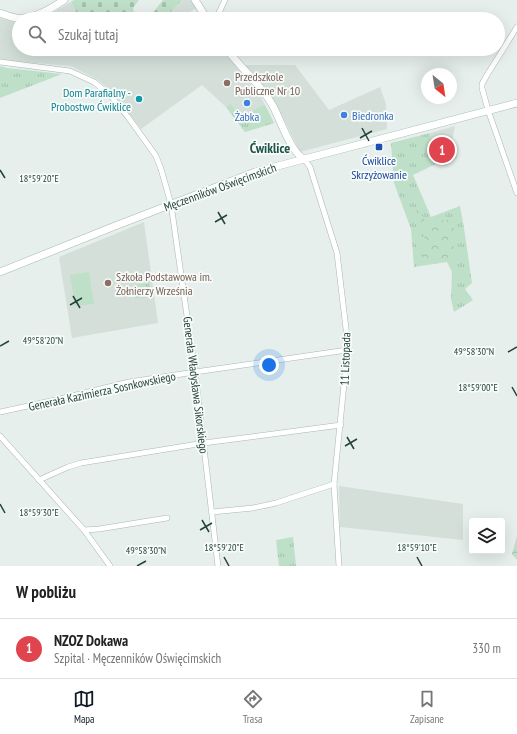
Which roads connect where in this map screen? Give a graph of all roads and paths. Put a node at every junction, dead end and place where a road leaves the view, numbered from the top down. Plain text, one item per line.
1 (64, 0) edge
2 (195, 0) edge
3 (225, 0) edge
4 (44, 12) edge
5 (203, 12) edge
6 (219, 12) edge
7 (0, 13) edge
8 (12, 17) edge
9 (517, 27) edge
10 (505, 47) edge
11 (233, 56) edge
12 (499, 56) edge
13 (0, 62) edge
14 (517, 103) edge
15 (488, 110) junction
16 (304, 159) junction
17 (517, 193) edge
18 (171, 204) junction
19 (0, 272) edge
20 (347, 350) junction
21 (195, 372) junction
22 (0, 412) edge
23 (340, 424) junction
24 (0, 436) edge
25 (204, 443) junction
26 (39, 480) junction
27 (334, 484) junction
28 (212, 512) junction
29 (167, 518) dead end
30 (84, 530) junction
31 (110, 566) edge
32 (218, 566) edge
33 (339, 566) edge

1 - 4 main road
2 - 5 main road
3 - 6 street
7 - 8 main road
9 - 10 street
11 - 16 main road
12 - 15 street
13 - 18 street, Generała Władysława Sikorskiego
14 - 15 main road, Męczenników Oświęcimskich
15 - 16 main road, Męczenników Oświęcimskich
15 - 17 street
16 - 18 main road, Męczenników Oświęcimskich
16 - 20 street, 11 Listopada
18 - 19 main road, Męczenników Oświęcimskich
18 - 21 street, Generała Władysława Sikorskiego
20 - 21 street, Generała Kazimierza Sosnkowskiego
20 - 23 street, 11 Listopada
21 - 22 street, Generała Kazimierza Sosnkowskiego
21 - 25 street, Generała Władysława Sikorskiego
23 - 25 street
23 - 27 street, 11 Listopada
24 - 26 street
25 - 26 street
25 - 28 street, Generała Władysława Sikorskiego
26 - 30 street
27 - 28 street
27 - 33 street, 11 Listopada
28 - 32 street, Generała Władysława Sikorskiego
29 - 30 street
30 - 31 street

